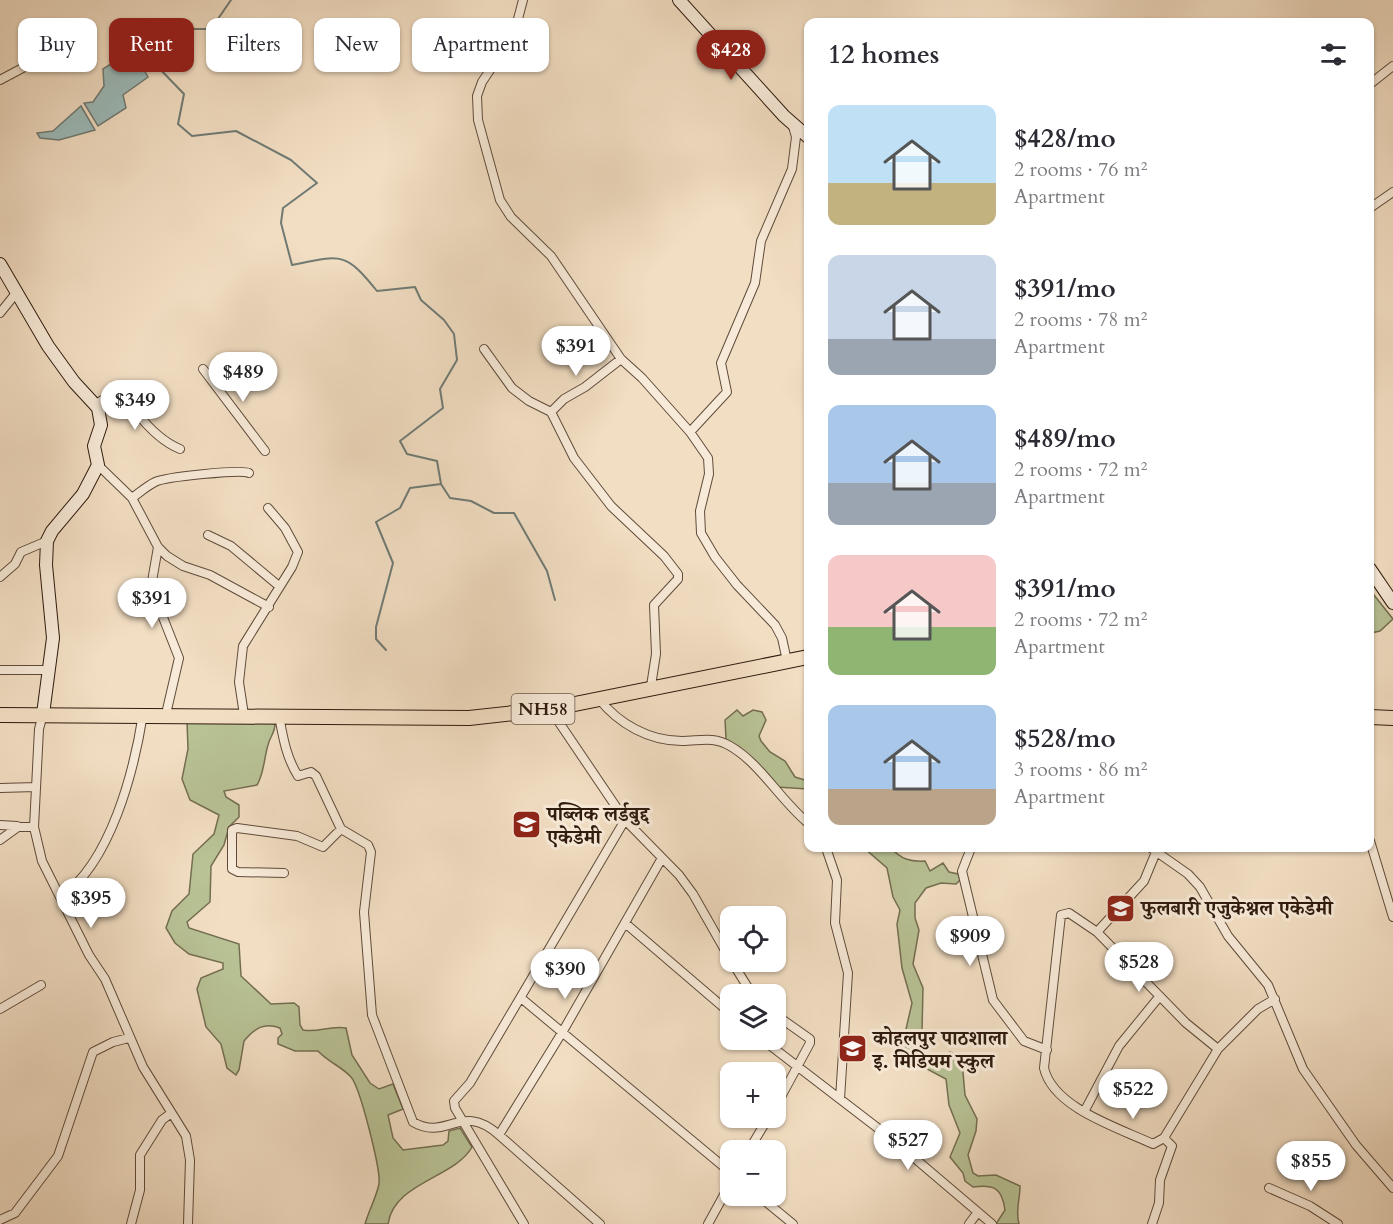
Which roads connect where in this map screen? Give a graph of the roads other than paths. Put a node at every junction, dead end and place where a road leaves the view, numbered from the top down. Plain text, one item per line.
1 (523, 0) edge
2 (679, 0) edge
3 (1393, 66) edge
4 (18, 70) edge
5 (0, 80) edge
6 (1374, 81) edge
7 (792, 123) junction
8 (804, 134) edge
9 (1393, 192) edge
10 (1374, 205) edge
11 (0, 264) edge
12 (17, 292) junction
13 (0, 313) edge
14 (484, 350) dead end
15 (621, 359) junction
16 (203, 369) dead end
17 (95, 404) junction
18 (551, 412) junction
19 (690, 432) junction
20 (180, 449) dead end
21 (264, 451) dead end
22 (98, 465) junction
23 (249, 472) dead end
24 (132, 498) junction
25 (268, 508) dead end
26 (208, 535) dead end
27 (47, 541) junction
28 (158, 548) junction
29 (1374, 575) edge
30 (0, 577) edge
31 (279, 586) junction
32 (1393, 603) edge
33 (269, 608) junction
34 (804, 658) edge
35 (787, 661) junction
36 (0, 670) edge
37 (50, 670) junction
38 (651, 686) junction
39 (599, 699) junction
40 (550, 709) junction
41 (43, 714) junction
42 (143, 714) junction
43 (166, 714) junction
44 (0, 715) edge
45 (246, 715) junction
46 (276, 716) junction
47 (1374, 717) edge
48 (1393, 718) edge
49 (36, 787) junction
50 (0, 788) edge
51 (625, 820) junction
52 (804, 820) edge
53 (0, 825) edge
54 (18, 826) junction
55 (34, 827) junction
56 (341, 829) junction
57 (0, 840) edge
58 (827, 852) edge
59 (969, 852) edge
60 (1153, 852) edge
61 (1157, 852) edge
62 (1373, 852) edge
63 (662, 858) junction
64 (284, 873) dead end
65 (61, 897) junction
66 (1393, 917) edge
67 (625, 923) junction
68 (1097, 933) junction
69 (720, 941) edge
70 (41, 985) dead end
71 (1159, 997) junction
72 (521, 998) junction
73 (1275, 999) junction
74 (720, 1004) edge
75 (0, 1009) edge
76 (786, 1022) edge
77 (562, 1031) junction
78 (129, 1038) junction
79 (1218, 1049) junction
80 (776, 1050) edge
81 (1047, 1050) junction
82 (799, 1068) junction
83 (786, 1089) edge
84 (840, 1099) junction
85 (1084, 1112) junction
86 (170, 1114) junction
87 (461, 1120) junction
88 (499, 1135) junction
89 (1164, 1138) junction
90 (720, 1164) edge
91 (1391, 1182) edge
92 (1269, 1188) dead end
93 (720, 1202) edge
94 (771, 1206) edge
95 (978, 1212) junction
96 (0, 1220) edge
97 (131, 1224) edge
98 (188, 1224) edge
99 (524, 1224) edge
100 (600, 1224) edge
101 (708, 1224) edge
102 (793, 1224) edge
103 (969, 1224) edge
104 (992, 1224) edge
105 (1152, 1224) edge
106 (1338, 1224) edge

1 - 15 street
2 - 7 street
3 - 6 street
4 - 5 street
7 - 8 street
7 - 19 street
9 - 10 street
11 - 12 street
12 - 13 street
12 - 17 street
14 - 18 street
15 - 18 street
15 - 19 street
16 - 21 street
17 - 20 street
17 - 22 street
18 - 38 street
19 - 35 street
22 - 24 street
22 - 27 street
23 - 24 street
24 - 28 street
25 - 31 street
26 - 31 street
27 - 30 street
27 - 37 street
28 - 33 street
28 - 43 street
29 - 32 street
31 - 33 street
33 - 45 street
34 - 35 main road, NH58
35 - 38 main road, NH58
36 - 37 street
37 - 41 street
38 - 39 main road, NH58
39 - 40 main road, NH58
39 - 52 street
40 - 46 main road, NH58
40 - 51 street
41 - 42 main road, NH58
41 - 44 main road, NH58
41 - 49 street
42 - 43 main road, NH58
42 - 65 street
43 - 45 main road, NH58
45 - 46 main road, NH58
46 - 56 street
47 - 48 main road
49 - 50 street
49 - 55 street
51 - 63 street
51 - 72 street
53 - 54 street
54 - 55 street
54 - 57 street
55 - 65 street
56 - 64 street
56 - 87 street
58 - 84 street
59 - 81 street
60 - 68 street
61 - 73 street
62 - 66 street
63 - 67 street
63 - 69 street
65 - 78 street
67 - 74 street
67 - 77 street
68 - 71 street
68 - 81 street
70 - 75 street
71 - 79 street
71 - 85 street
72 - 77 street
72 - 87 street
73 - 79 street
73 - 91 street
76 - 82 street
77 - 88 street
77 - 90 street
78 - 86 street
78 - 96 street
79 - 89 street
80 - 82 street
81 - 85 street
82 - 83 street
82 - 84 street
84 - 95 street
85 - 89 street
86 - 97 street
86 - 98 street
87 - 88 street
87 - 99 street
88 - 100 street
89 - 105 street
92 - 106 street
93 - 101 street
94 - 102 street
95 - 103 street
95 - 104 street

